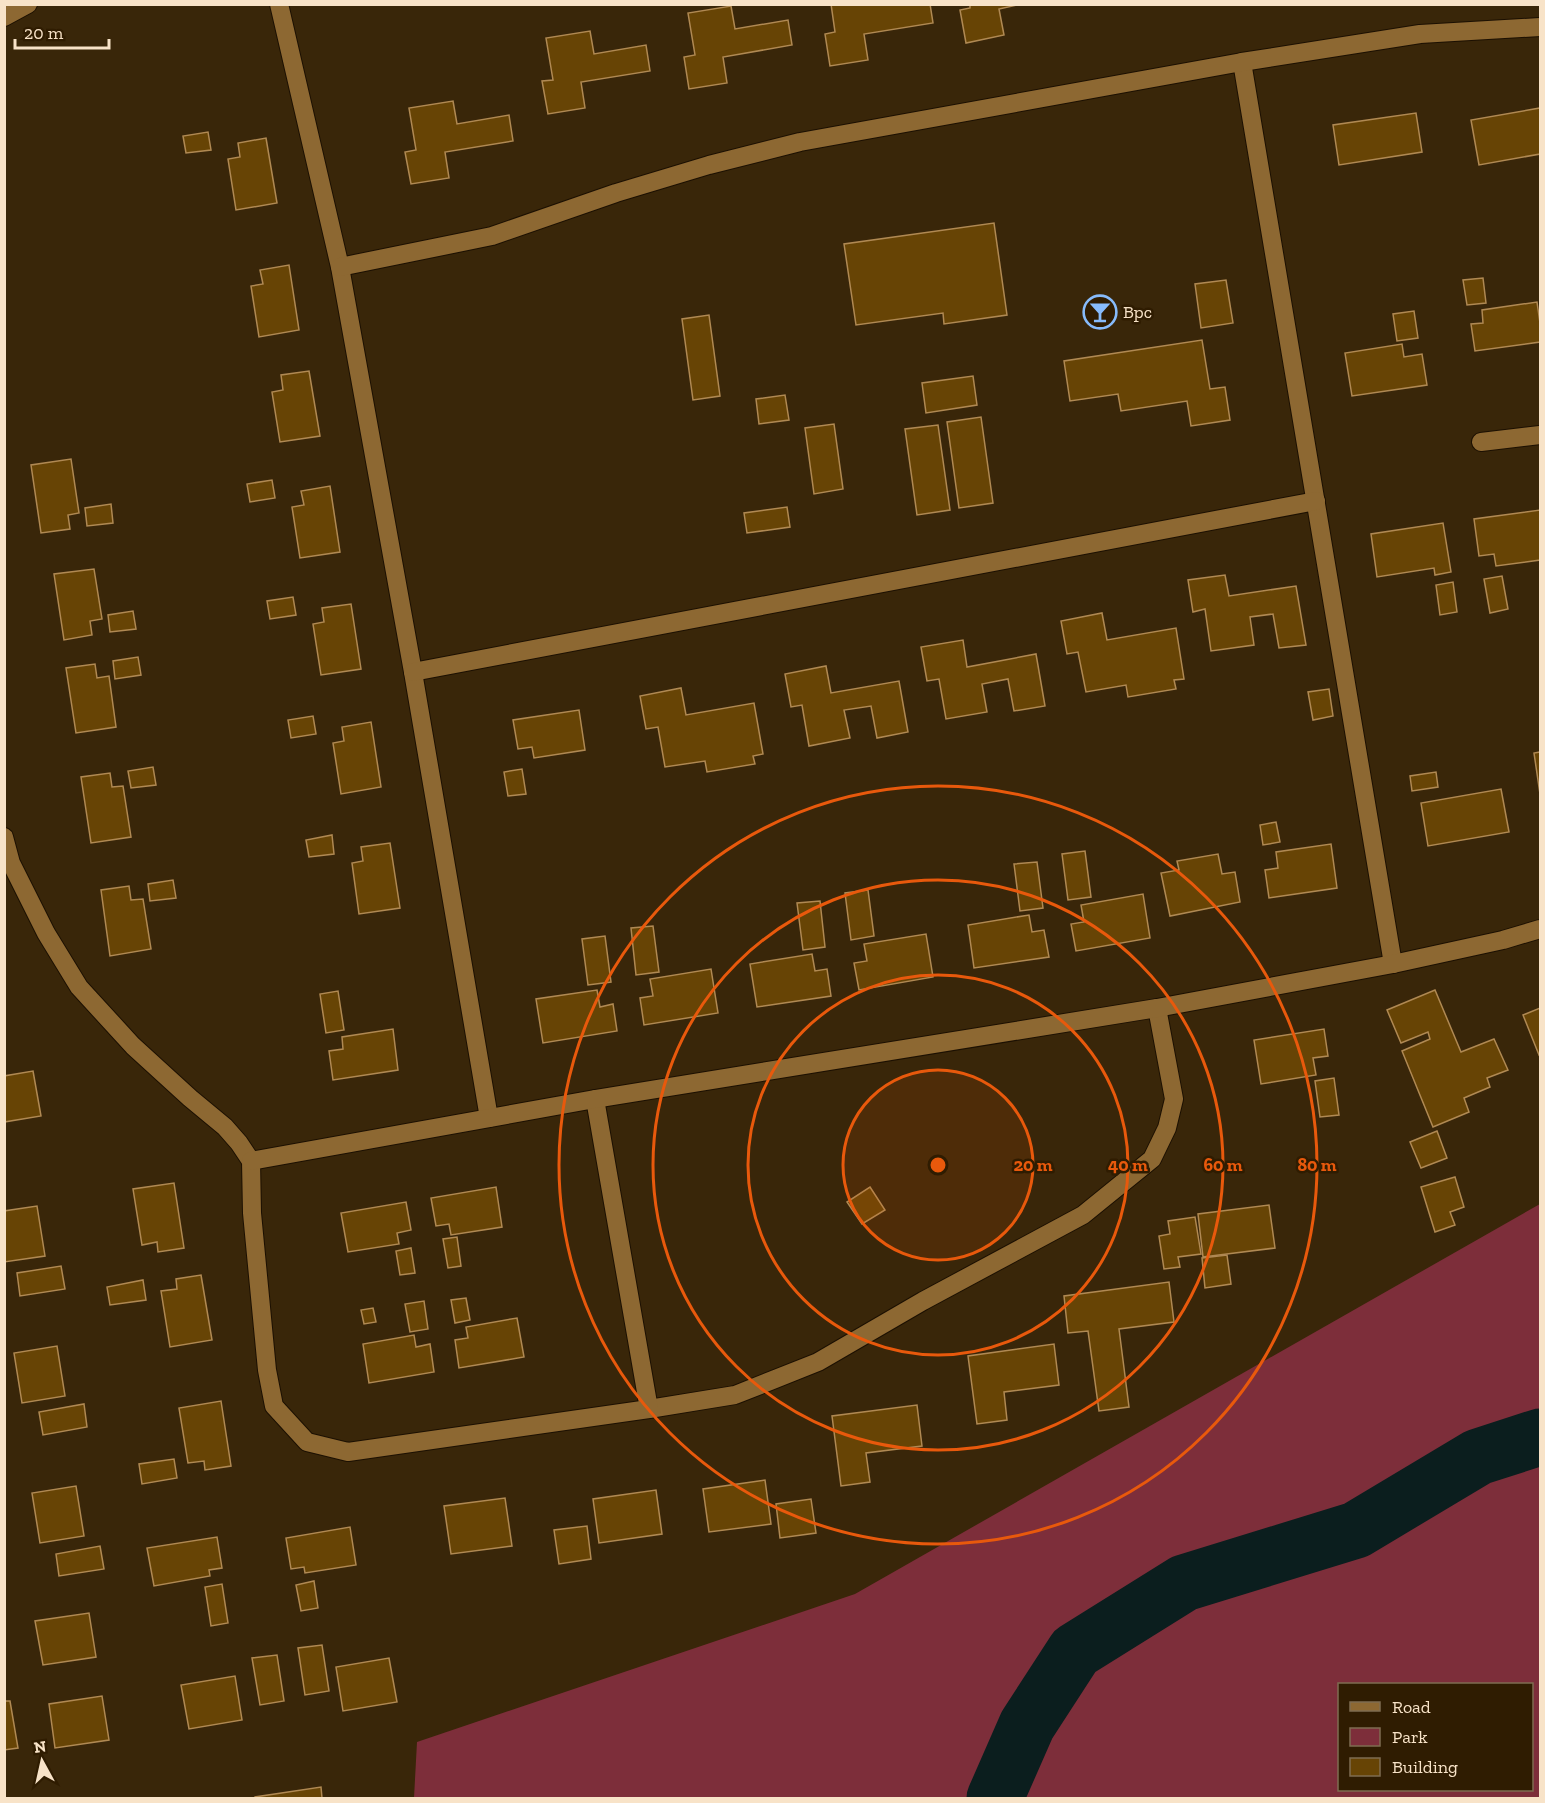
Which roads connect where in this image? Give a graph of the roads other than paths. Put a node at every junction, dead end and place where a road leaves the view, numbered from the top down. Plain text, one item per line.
1 (28, 4) edge
2 (279, 4) edge
3 (4, 17) edge
4 (1540, 27) edge
5 (1242, 62) junction
6 (340, 267) junction
7 (1540, 435) edge
8 (1480, 442) dead end
9 (1316, 501) junction
10 (413, 672) junction
11 (4, 837) edge
12 (8, 863) edge
13 (1540, 929) edge
14 (1393, 964) junction
15 (1157, 1008) junction
16 (595, 1099) junction
17 (489, 1118) junction
18 (250, 1161) junction
19 (649, 1409) junction

1 - 3 street
2 - 6 street
4 - 5 street
5 - 6 street
5 - 9 street
6 - 10 street
7 - 8 street
9 - 10 street
9 - 14 street
10 - 17 street
11 - 12 street
12 - 18 street
13 - 14 street
14 - 15 street
15 - 16 street
15 - 19 street
16 - 17 street
16 - 19 street
17 - 18 street
18 - 19 street

